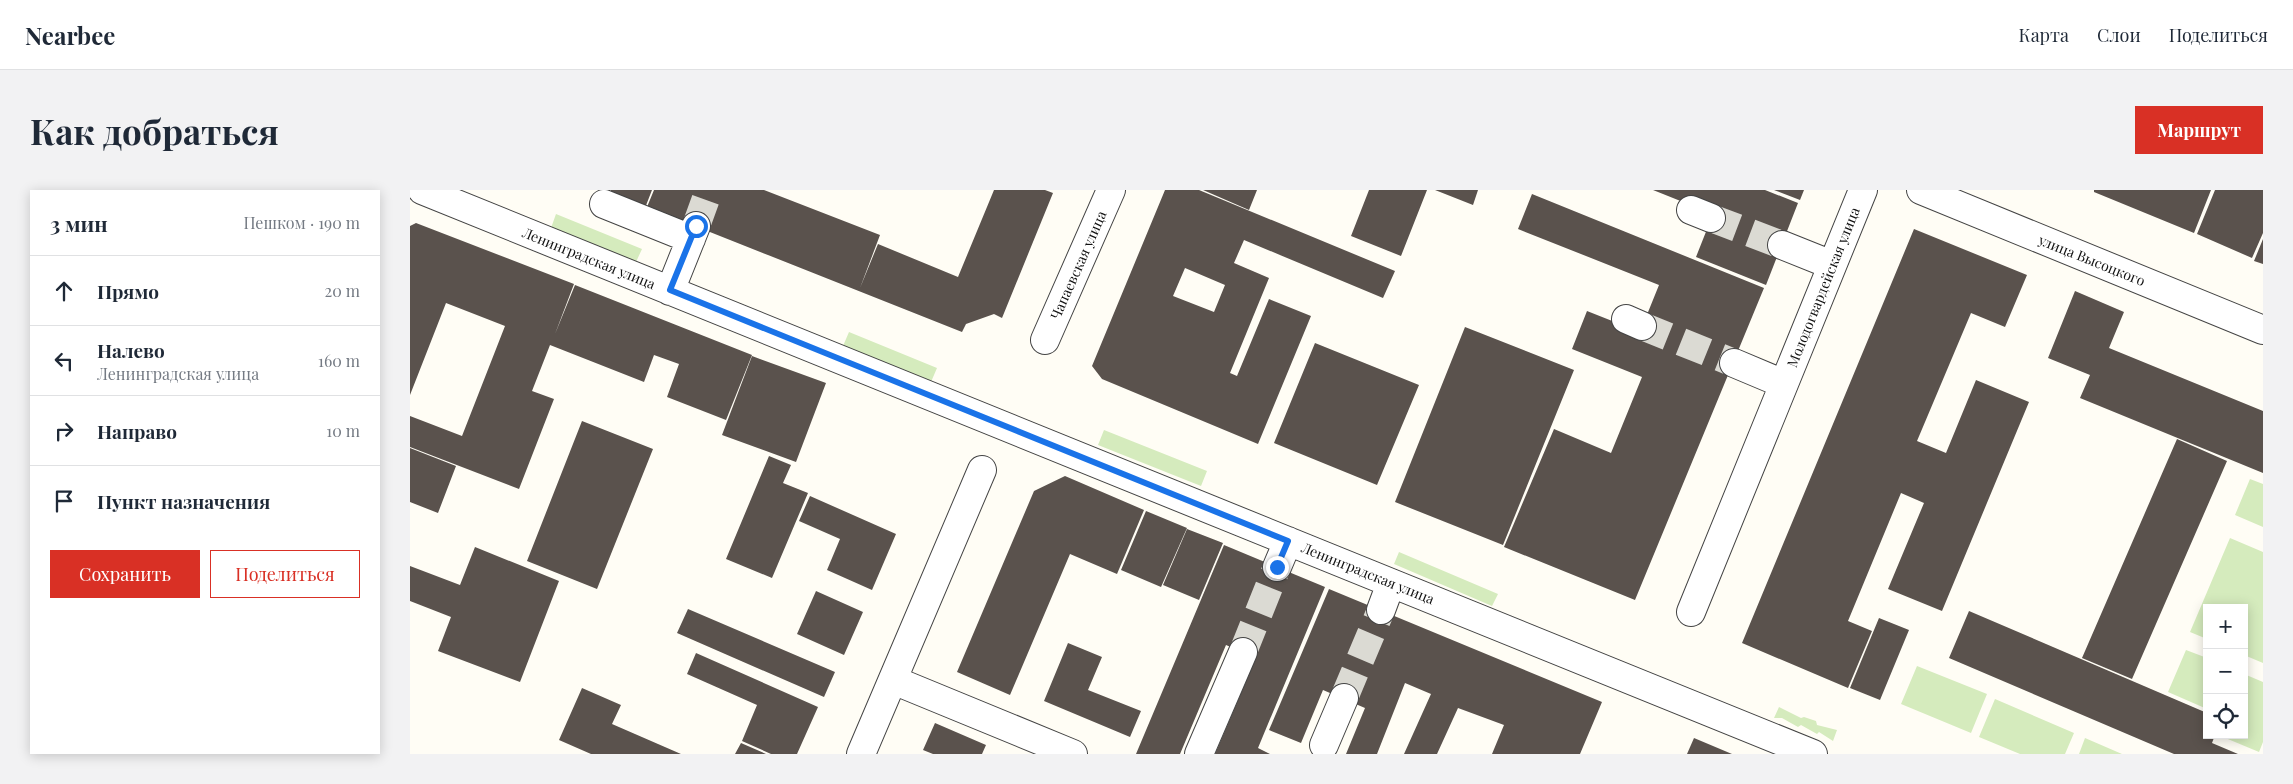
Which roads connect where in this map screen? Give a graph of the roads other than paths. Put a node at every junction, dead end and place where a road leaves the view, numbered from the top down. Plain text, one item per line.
1 (422, 190) edge
2 (1111, 190) edge
3 (1863, 190) edge
4 (1921, 190) edge
5 (604, 204) dead end
6 (1782, 245) tunnel mouth
7 (1832, 265) junction
8 (670, 290) junction
9 (2263, 330) edge
10 (1045, 340) dead end
11 (1734, 363) tunnel mouth
12 (1784, 384) junction
13 (982, 470) dead end
14 (1288, 541) junction
15 (1277, 567) tunnel mouth
16 (1391, 583) junction
17 (1380, 610) tunnel mouth
18 (1691, 612) dead end
19 (1243, 652) tunnel mouth
20 (893, 680) junction
21 (1344, 698) tunnel mouth
22 (1324, 745) dead end
23 (861, 754) edge
24 (1072, 754) edge
25 (1199, 754) edge
26 (1813, 754) edge

1 - 8 street, Ленинградская улица
2 - 10 street, Чапаевская улица
3 - 7 street, Молодогвардейская улица
4 - 9 street, улица Высоцкого
5 - 8 street
6 - 7 street
7 - 12 street, Молодогвардейская улица
8 - 14 street, Ленинградская улица
11 - 12 street
12 - 18 street, Молодогвардейская улица
13 - 20 street
14 - 15 street
14 - 16 street, Ленинградская улица
16 - 17 street
16 - 26 street, Ленинградская улица
19 - 25 street
20 - 23 street
20 - 24 street
21 - 22 street

